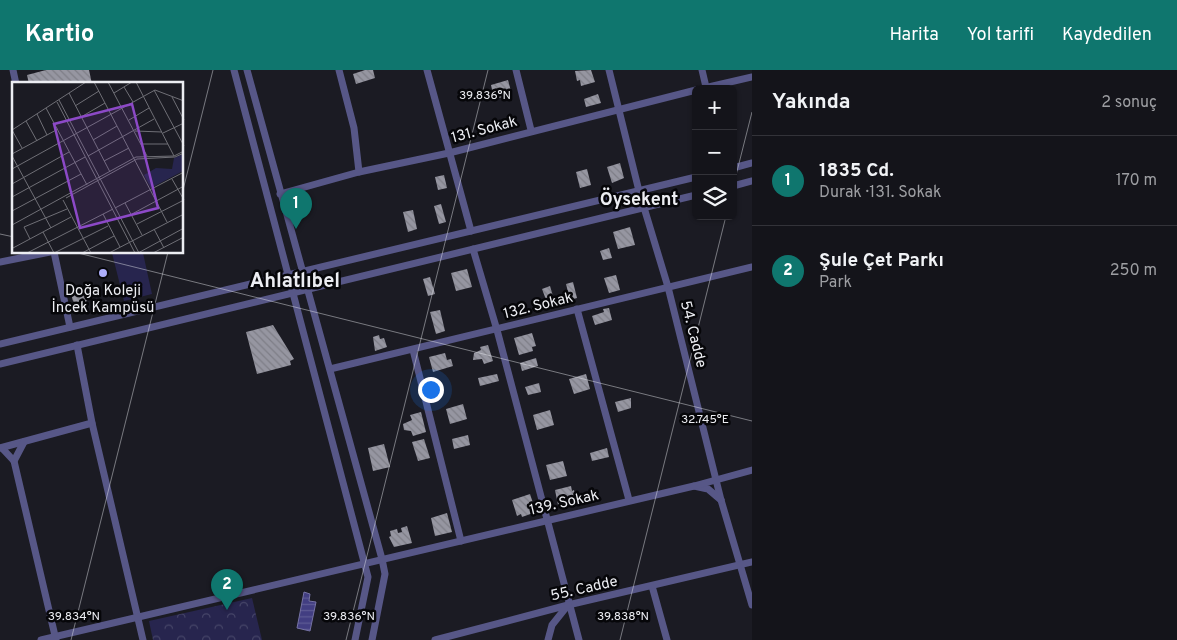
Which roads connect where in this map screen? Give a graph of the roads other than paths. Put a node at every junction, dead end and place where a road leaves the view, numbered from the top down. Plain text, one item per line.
1 (234, 70) edge
2 (247, 70) edge
3 (339, 70) edge
4 (427, 70) edge
5 (516, 70) edge
6 (609, 70) edge
7 (702, 70) edge
8 (752, 77) edge
9 (703, 85) edge
10 (716, 85) edge
11 (692, 91) edge
12 (619, 110) junction
13 (531, 130) junction
14 (449, 153) junction
15 (752, 163) edge
16 (737, 167) edge
17 (360, 172) junction
18 (692, 178) edge
19 (752, 181) edge
20 (737, 185) edge
21 (639, 191) junction
22 (280, 194) junction
23 (692, 197) edge
24 (645, 208) junction
25 (470, 231) junction
26 (473, 249) junction
27 (40, 254) edge
28 (54, 254) edge
29 (0, 262) edge
30 (751, 269) edge
31 (302, 271) junction
32 (286, 275) junction
33 (668, 287) junction
34 (307, 289) junction
35 (291, 292) junction
36 (577, 309) junction
37 (70, 327) junction
38 (497, 330) junction
39 (0, 344) edge
40 (77, 344) junction
41 (413, 350) junction
42 (0, 364) edge
43 (330, 369) junction
44 (92, 423) junction
45 (24, 442) junction
46 (1, 448) edge
47 (14, 461) junction
48 (752, 470) edge
49 (715, 478) junction
50 (694, 486) junction
51 (629, 500) junction
52 (721, 500) junction
53 (546, 520) junction
54 (461, 540) junction
55 (382, 559) junction
56 (752, 562) edge
57 (365, 564) junction
58 (739, 564) junction
59 (652, 586) junction
60 (568, 604) junction
61 (752, 605) edge
62 (138, 617) junction
63 (460, 637) edge
64 (55, 638) edge
65 (41, 640) edge
66 (143, 640) edge
67 (355, 640) edge
68 (372, 640) edge
69 (435, 640) edge
70 (548, 640) edge
71 (579, 640) edge
72 (667, 640) edge

1 - 32 street
2 - 22 street
3 - 17 street
4 - 14 street
5 - 13 street
6 - 12 street, 54. Cadde
7 - 9 street
8 - 10 street
11 - 12 street, 131. Sokak
12 - 13 street, 131. Sokak
12 - 21 street, 54. Cadde
13 - 14 street, 131. Sokak
14 - 17 street, 131. Sokak
14 - 25 street
15 - 16 street
17 - 22 street, 131. Sokak
18 - 21 street
19 - 20 street
21 - 24 street, 54. Cadde
21 - 25 street
22 - 31 street
23 - 24 street
24 - 26 street
24 - 33 street, 54. Cadde
25 - 31 street
26 - 34 street
26 - 38 street
27 - 29 street
28 - 37 street
30 - 33 street, 132. Sokak
31 - 32 street
31 - 34 street
32 - 35 street
32 - 37 street
33 - 36 street, 132. Sokak
33 - 49 street, 54. Cadde
34 - 35 street
34 - 43 street
35 - 40 street
35 - 57 street
36 - 38 street, 132. Sokak
36 - 51 street
37 - 39 street
38 - 41 street, 132. Sokak
38 - 53 street
40 - 42 street
40 - 44 street
41 - 43 street, 132. Sokak
41 - 54 street
43 - 55 street
44 - 45 street
44 - 62 street
45 - 46 street
45 - 47 street
46 - 47 street
47 - 64 street
48 - 49 street, 139. Sokak
49 - 50 street, 139. Sokak
49 - 52 street, 54. Cadde
50 - 51 street, 139. Sokak
50 - 52 street
51 - 53 street, 139. Sokak
52 - 58 street, 54. Cadde
53 - 54 street, 139. Sokak
53 - 60 street
54 - 55 street, 139. Sokak
55 - 57 street, 139. Sokak
55 - 68 street
56 - 58 street, 55. Cadde
57 - 62 street, 139. Sokak
57 - 67 street
58 - 59 street, 55. Cadde
58 - 61 street, 54. Cadde
59 - 60 street, 55. Cadde
59 - 72 street
60 - 63 street, 55. Cadde
60 - 70 street
60 - 71 street
62 - 64 street, 139. Sokak
62 - 66 street
63 - 69 street, 55. Cadde
64 - 65 street, 139. Sokak

